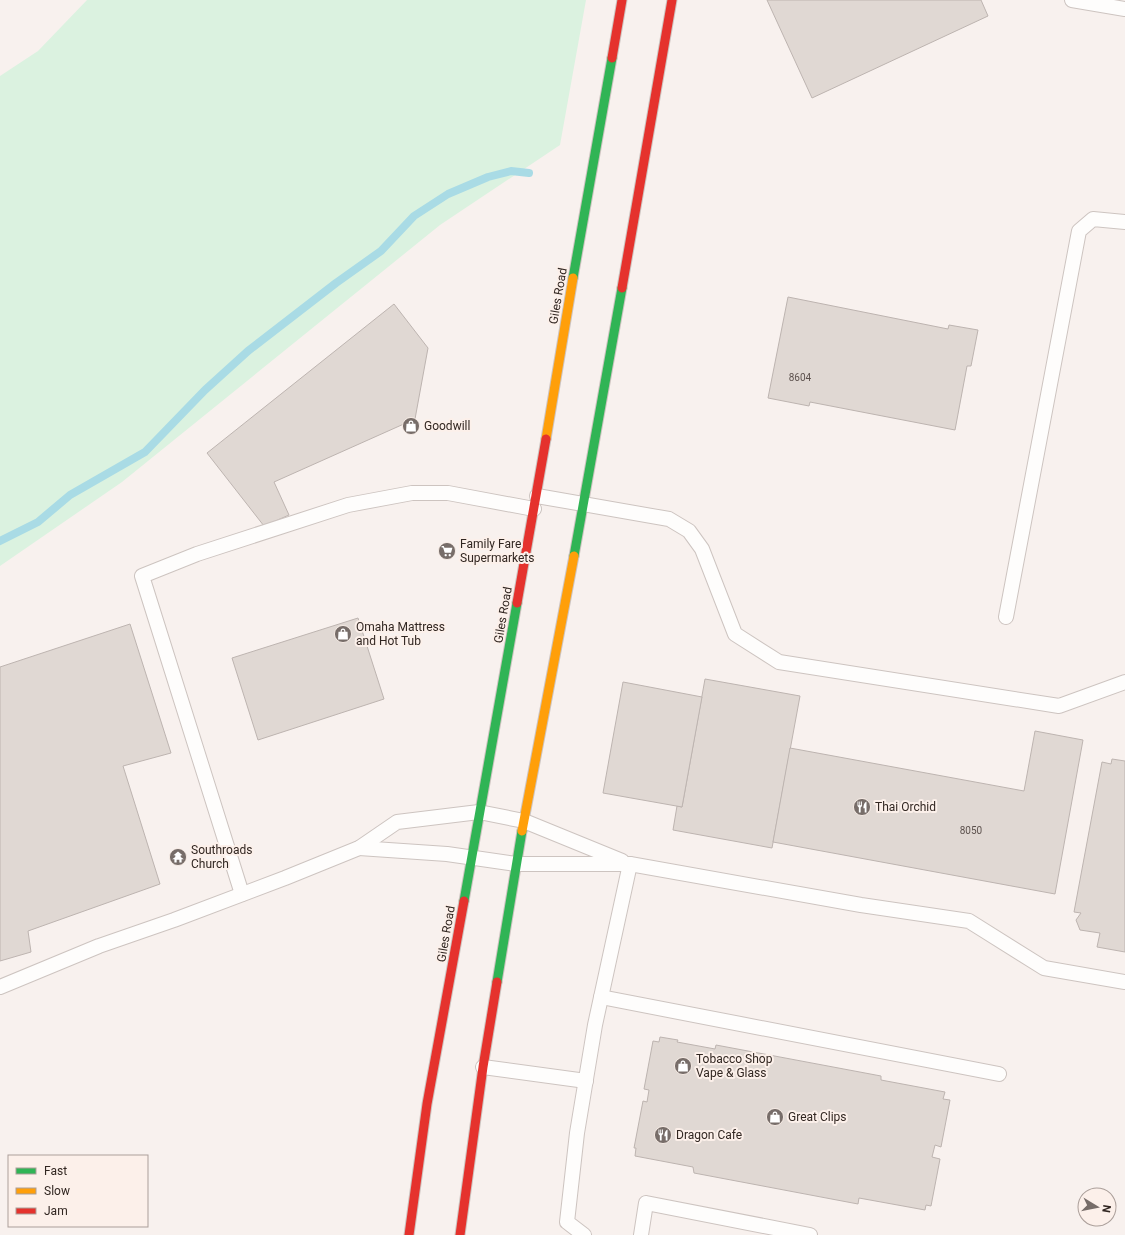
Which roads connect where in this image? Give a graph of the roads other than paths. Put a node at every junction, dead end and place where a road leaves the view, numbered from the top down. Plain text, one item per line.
1 (622, 0) edge
2 (672, 0) edge
3 (1072, 0) edge
4 (1125, 9) edge
5 (1125, 222) edge
6 (536, 502) junction
7 (584, 504) junction
8 (1006, 617) dead end
9 (1125, 682) edge
10 (479, 812) junction
11 (524, 821) junction
12 (359, 848) junction
13 (472, 858) junction
14 (516, 864) junction
15 (630, 864) junction
16 (242, 894) junction
17 (1125, 982) edge
18 (0, 987) edge
19 (601, 996) junction
20 (483, 1067) junction
21 (999, 1074) dead end
22 (586, 1081) junction
23 (409, 1235) edge
24 (460, 1235) edge
25 (584, 1235) edge
26 (641, 1235) edge
27 (810, 1235) edge

1 - 6 main road, Giles Road
2 - 7 main road
3 - 4 lane
5 - 8 lane
6 - 7 lane
6 - 10 main road, Giles Road
6 - 16 lane
7 - 9 lane
7 - 11 main road
10 - 11 lane
10 - 12 lane
10 - 13 main road, Giles Road
11 - 14 main road
11 - 15 lane
12 - 13 lane
12 - 16 lane
13 - 14 lane
13 - 23 main road, Giles Road
14 - 15 lane
14 - 20 main road
15 - 17 lane
15 - 19 lane
16 - 18 lane
19 - 21 lane
19 - 22 lane
20 - 22 lane
20 - 24 main road
22 - 25 lane
26 - 27 lane

